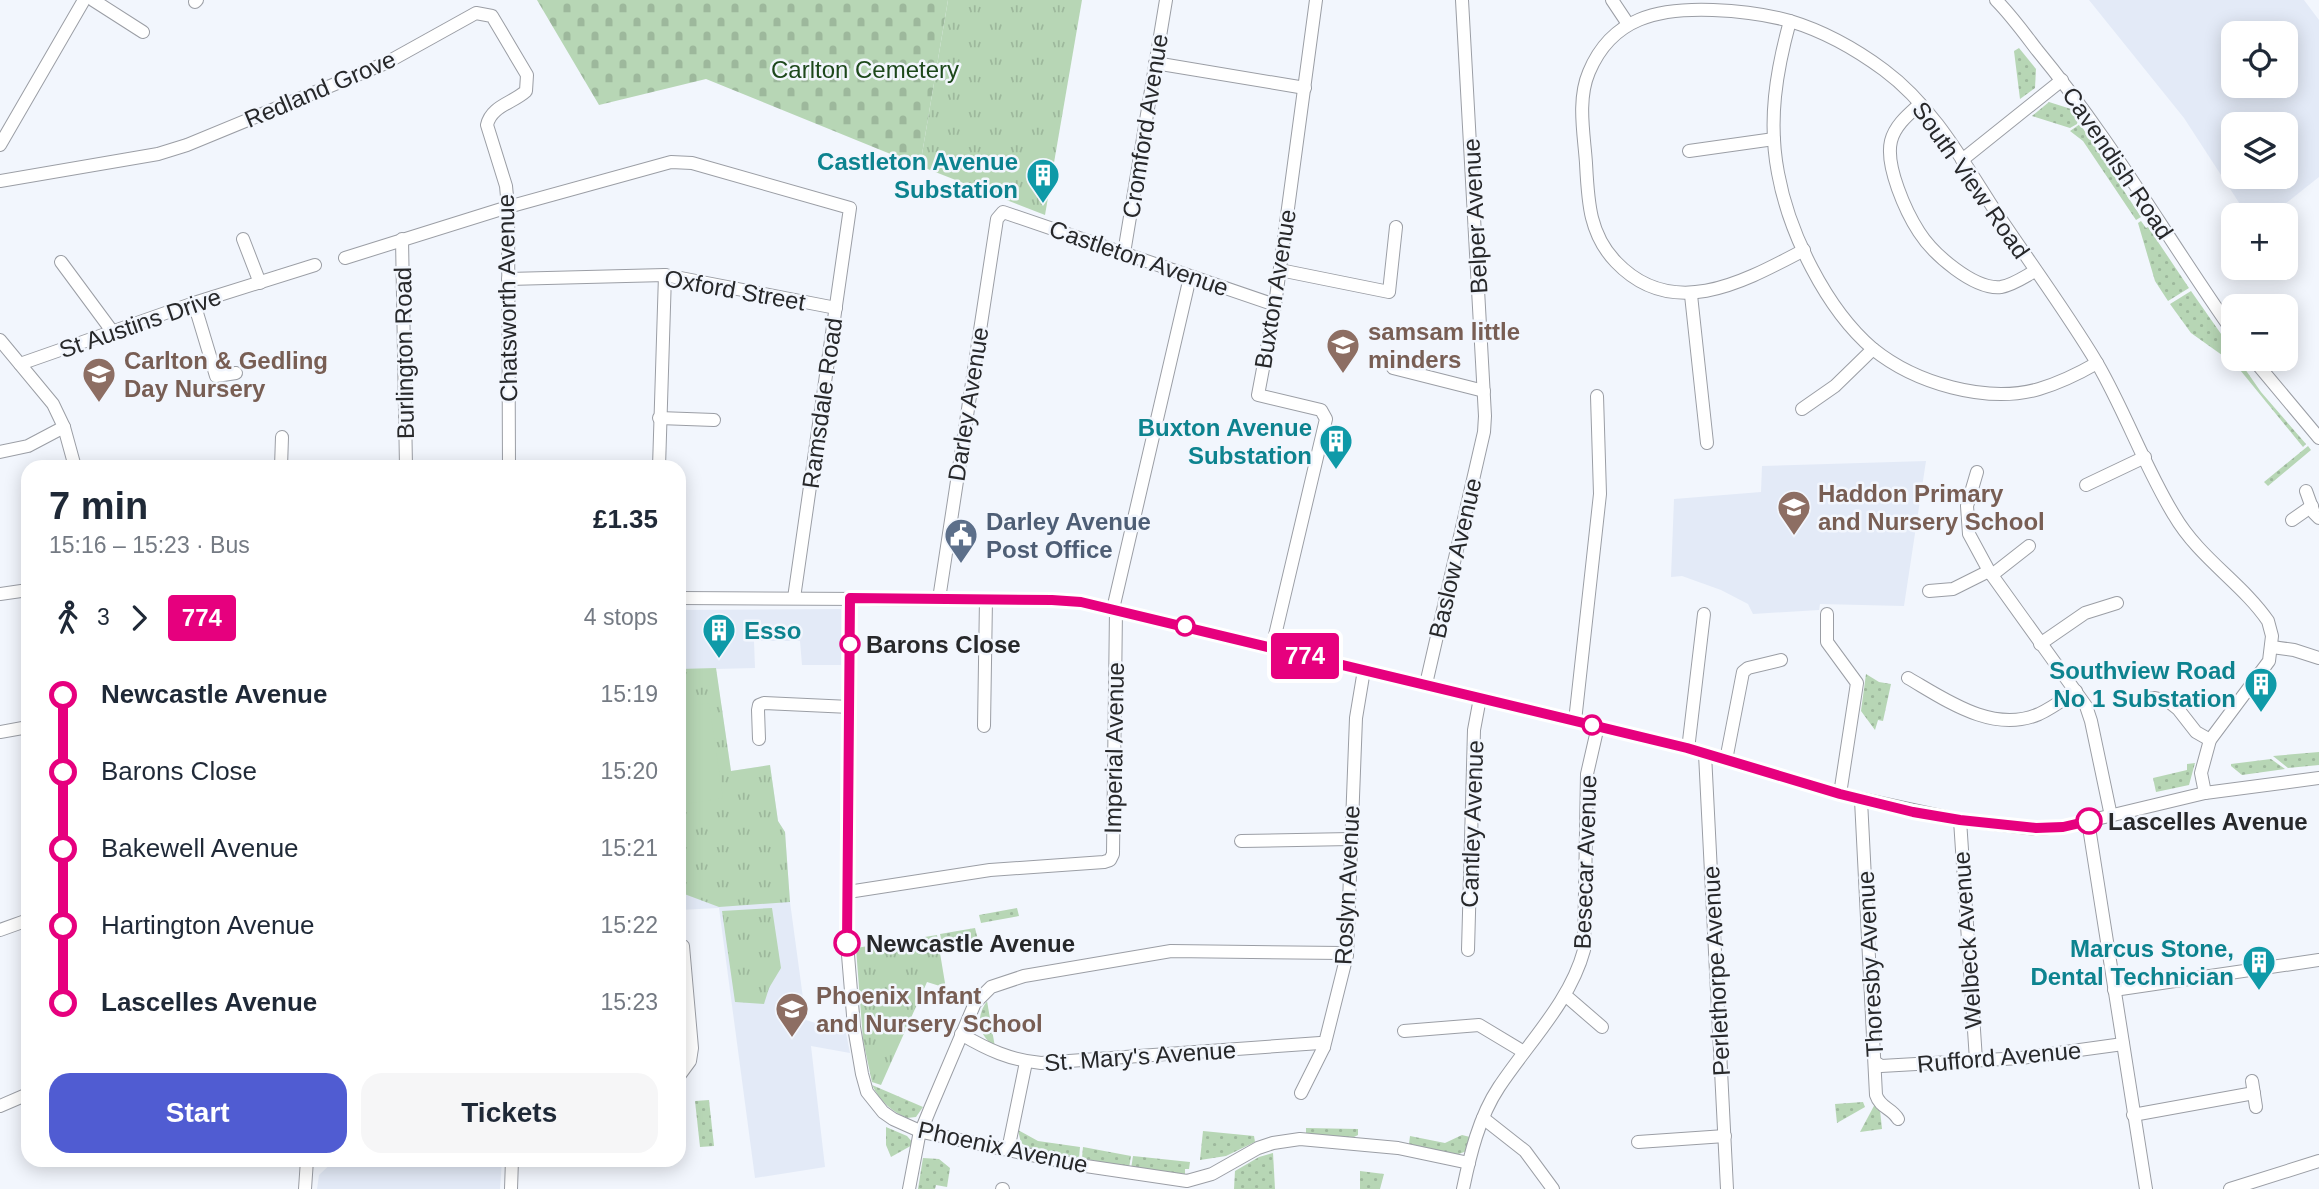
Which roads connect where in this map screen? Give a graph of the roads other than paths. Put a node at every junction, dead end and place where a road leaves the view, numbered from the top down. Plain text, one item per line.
1 (84, 0) edge
2 (93, 0) edge
3 (1166, 0) edge
4 (1316, 0) edge
5 (1462, 0) edge
6 (1612, 0) edge
7 (1996, 0) edge
8 (1790, 21) junction
9 (1628, 24) junction
10 (143, 32) dead end
11 (1155, 63) junction
12 (2062, 80) junction
13 (1305, 88) junction
14 (1920, 104) junction
15 (489, 131) joint
16 (1774, 139) junction
17 (0, 145) edge
18 (1689, 151) dead end
19 (1962, 160) junction
20 (0, 181) edge
21 (508, 207) junction
22 (849, 208) joint
23 (1003, 212) joint
24 (1396, 228) dead end
25 (243, 239) dead end
26 (402, 239) junction
27 (1804, 250) junction
28 (1124, 253) junction
29 (345, 258) dead end
30 (61, 262) dead end
31 (314, 264) dead end
32 (1280, 270) junction
33 (2035, 271) junction
34 (665, 275) junction
35 (1191, 277) junction
36 (508, 279) junction
37 (260, 283) junction
38 (1691, 295) junction
39 (194, 303) junction
40 (1275, 305) junction
41 (836, 308) junction
42 (2221, 315) edge
43 (112, 331) junction
44 (0, 340) edge
45 (1873, 349) junction
46 (2097, 363) junction
47 (20, 364) junction
48 (1393, 368) dead end
49 (2263, 371) edge
50 (236, 373) dead end
51 (1484, 391) junction
52 (1597, 396) dead end
53 (1802, 409) dead end
54 (659, 418) junction
55 (713, 420) dead end
56 (64, 427) junction
57 (1484, 432) joint
58 (282, 437) dead end
59 (2319, 438) edge
60 (1707, 443) dead end
61 (0, 452) edge
62 (2145, 457) junction
63 (73, 460) edge
64 (281, 460) edge
65 (406, 460) edge
66 (509, 460) edge
67 (659, 460) edge
68 (1977, 472) dead end
69 (2086, 485) dead end
70 (2306, 491) dead end
71 (2312, 506) junction
72 (2319, 518) edge
73 (2292, 520) dead end
74 (2029, 546) dead end
75 (1991, 573) junction
76 (21, 591) edge
77 (1929, 592) dead end
78 (0, 594) edge
79 (686, 598) edge
80 (794, 598) junction
81 (850, 598) junction
82 (939, 599) junction
83 (986, 599) junction
84 (2117, 603) dead end
85 (1115, 609) junction
86 (1704, 614) dead end
87 (1827, 614) dead end
88 (2040, 644) junction
89 (2272, 647) junction
90 (1272, 648) junction
91 (2319, 658) edge
92 (1781, 660) dead end
93 (1364, 670) junction
94 (1908, 678) dead end
95 (1426, 684) junction
96 (2076, 691) junction
97 (1480, 698) junction
98 (2141, 699) dead end
99 (850, 707) junction
100 (1575, 720) junction
101 (984, 726) dead end
102 (1598, 726) junction
103 (21, 728) edge
104 (0, 732) edge
105 (759, 739) dead end
106 (2210, 740) junction
107 (1687, 748) junction
108 (1705, 754) junction
109 (1726, 760) junction
110 (2319, 778) edge
111 (2205, 793) junction
112 (1840, 794) junction
113 (1861, 800) junction
114 (2111, 816) junction
115 (1960, 820) junction
116 (2088, 821) junction
117 (1351, 839) junction
118 (1241, 841) dead end
119 (848, 892) junction
120 (21, 922) edge
121 (0, 930) edge
122 (1468, 950) dead end
123 (1347, 955) junction
124 (2319, 960) edge
125 (686, 980) edge
126 (2114, 990) junction
127 (1564, 995) junction
128 (1602, 1027) dead end
129 (1404, 1031) dead end
130 (961, 1034) junction
131 (2123, 1044) junction
132 (1324, 1047) junction
133 (1524, 1052) junction
134 (1976, 1060) junction
135 (1026, 1062) junction
136 (1875, 1062) junction
137 (686, 1066) edge
138 (1301, 1093) dead end
139 (21, 1097) edge
140 (0, 1106) edge
141 (2256, 1107) dead end
142 (2133, 1115) junction
143 (1483, 1118) junction
144 (1898, 1119) dead end
145 (922, 1132) junction
146 (1725, 1136) junction
147 (1638, 1142) dead end
148 (1008, 1150) junction
149 (2319, 1161) edge
150 (1469, 1163) junction
151 (307, 1167) edge
152 (512, 1167) edge
153 (305, 1189) edge
154 (510, 1189) edge
155 (909, 1189) edge
156 (1463, 1189) edge
157 (1553, 1189) edge
158 (1727, 1189) edge
159 (2146, 1189) edge
160 (2230, 1189) edge

1 - 17 street
2 - 10 street
3 - 11 street, Cromford Avenue
4 - 13 street, Buxton Avenue
5 - 51 street, Belper Avenue
6 - 9 street
7 - 12 street, Cavendish Road
8 - 9 street, South View Road
8 - 14 street, South View Road
8 - 16 street
9 - 38 street, South View Road
11 - 13 street
11 - 28 street, Cromford Avenue
12 - 19 street
12 - 42 street, Cavendish Road
13 - 32 street, Buxton Avenue
14 - 19 street, South View Road
14 - 33 street
15 - 20 street, Redland Grove
15 - 21 street, Chatsworth Avenue
16 - 18 street
16 - 27 street
19 - 33 street, South View Road
21 - 22 street, Burlington Road
21 - 26 street, Burlington Road
21 - 36 street, Chatsworth Avenue
22 - 41 street, Ramsdale Road
23 - 28 street, Castleton Avenue
23 - 82 street, Darley Avenue
24 - 32 street
25 - 37 street
26 - 29 street, Burlington Road
26 - 65 street, Burlington Road
27 - 38 street, South View Road
27 - 45 street
28 - 35 street, Castleton Avenue
30 - 43 street
31 - 37 street, St Austins Drive
32 - 40 street, Buxton Avenue
33 - 46 street, South View Road
34 - 36 street, Oxford Street
34 - 41 street, Oxford Street
34 - 54 street
35 - 40 street, Castleton Avenue
35 - 85 street, Imperial Avenue
36 - 66 street, Chatsworth Avenue
37 - 39 street, St Austins Drive
38 - 60 street
39 - 43 street, St Austins Drive
39 - 50 street
40 - 90 street, Buxton Avenue
41 - 80 street, Ramsdale Road
43 - 47 street, St Austins Drive
44 - 47 street
45 - 46 street
45 - 53 street
46 - 62 street, South View Road
47 - 56 street
48 - 51 street
49 - 59 street
51 - 57 street, Belper Avenue
52 - 100 street
54 - 55 street
54 - 67 street
56 - 61 street
56 - 63 street
57 - 95 street, Baslow Avenue
58 - 64 street
62 - 69 street
62 - 89 street, South View Road
68 - 75 street
70 - 71 street
71 - 72 street
71 - 73 street
74 - 75 street
75 - 77 street
75 - 88 street
76 - 78 street
79 - 80 street
80 - 81 street
81 - 82 street
81 - 99 street, Phoenix Avenue
82 - 83 street
83 - 85 street
83 - 101 street
84 - 88 street
85 - 90 street
85 - 119 street, Imperial Avenue
86 - 107 street
87 - 112 street
88 - 96 street
89 - 91 street
89 - 106 street
90 - 93 street
92 - 109 street
93 - 95 street
93 - 117 street, Roslyn Avenue
94 - 96 street
95 - 97 street
96 - 114 street
97 - 100 street
97 - 122 street, Cantley Avenue
98 - 106 street
99 - 105 street
99 - 119 street, Phoenix Avenue
100 - 102 street
102 - 107 street
102 - 127 street, Besecar Avenue
103 - 104 street
106 - 111 street
107 - 108 street
108 - 109 street
108 - 146 street, Perlethorpe Avenue
109 - 112 street
110 - 111 street
111 - 114 street
112 - 113 street
113 - 115 street
113 - 136 street, Thoresby Avenue
114 - 116 street
115 - 116 street
115 - 134 street, Welbeck Avenue
116 - 126 street
117 - 118 street
117 - 123 street, Roslyn Avenue
119 - 145 street, Phoenix Avenue
120 - 121 street
123 - 130 street
123 - 132 street, Roslyn Avenue
124 - 126 street
125 - 137 street
126 - 131 street
127 - 128 street
127 - 133 street, Besecar Avenue
129 - 133 street
130 - 135 street, St. Mary's Avenue
130 - 145 street
131 - 134 street, Rufford Avenue
131 - 142 street
132 - 135 street, St. Mary's Avenue
132 - 138 street, Roslyn Avenue
133 - 143 street, Besecar Avenue
134 - 136 street, Rufford Avenue
135 - 148 street
136 - 144 street, Thoresby Avenue
139 - 140 street
141 - 142 street
142 - 159 street
143 - 150 street, Besecar Avenue
143 - 157 street
145 - 148 street, Phoenix Avenue
145 - 155 street
146 - 147 street
146 - 158 street, Perlethorpe Avenue
148 - 150 street, Phoenix Avenue
149 - 160 street
150 - 156 street, Besecar Avenue
151 - 153 street
152 - 154 street

